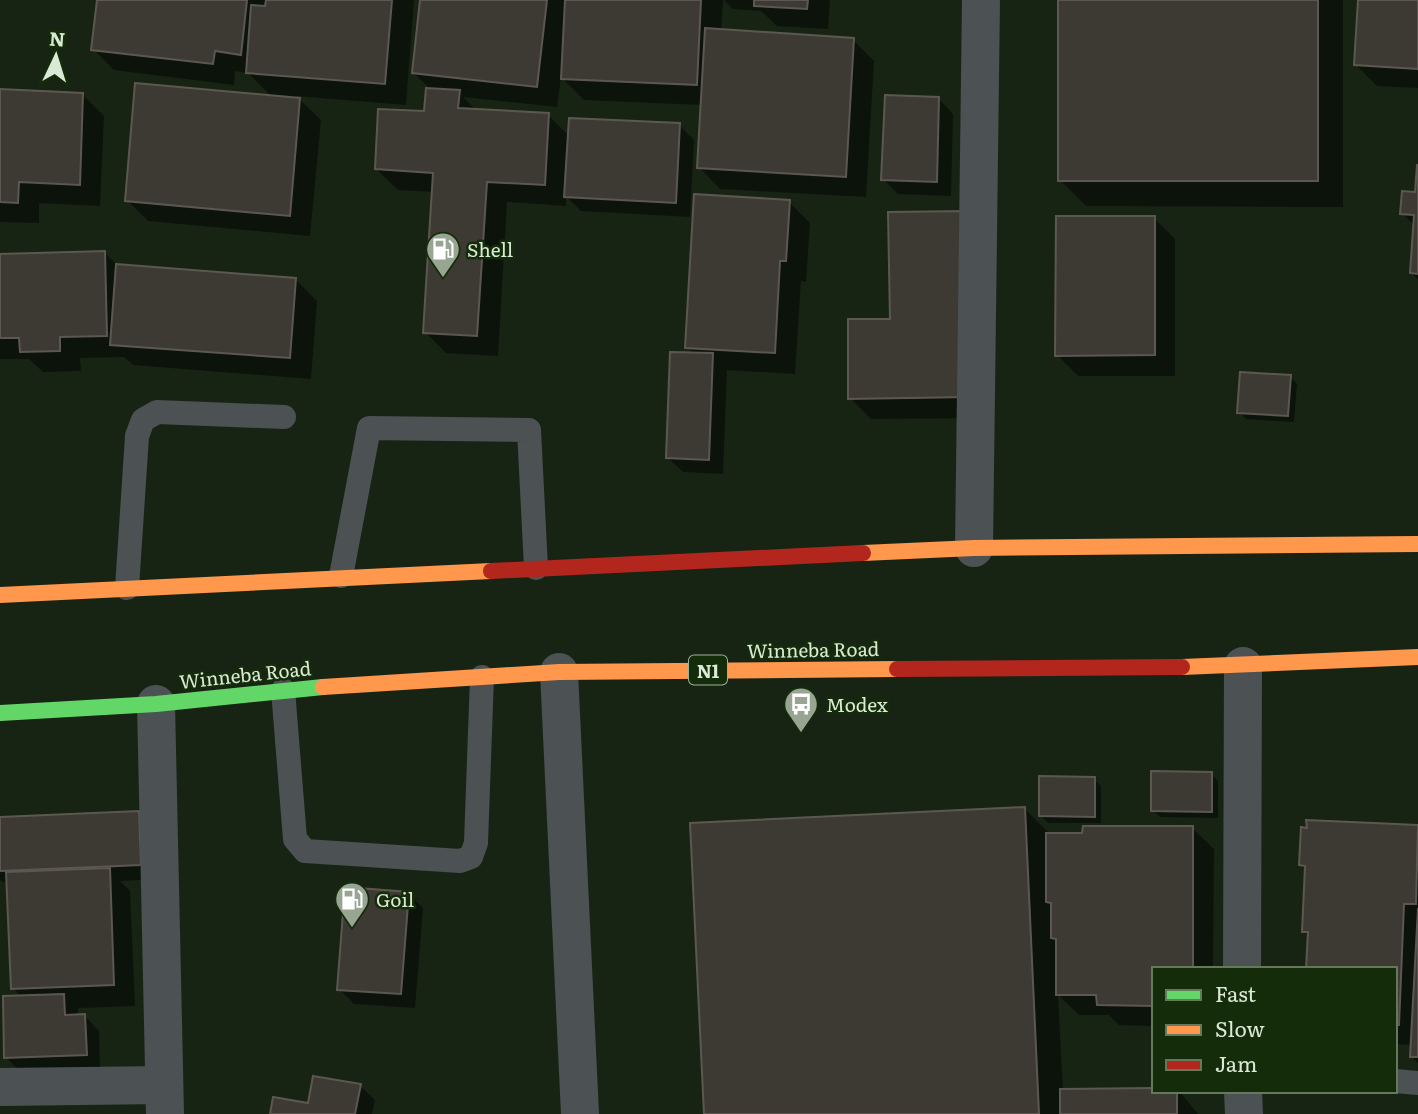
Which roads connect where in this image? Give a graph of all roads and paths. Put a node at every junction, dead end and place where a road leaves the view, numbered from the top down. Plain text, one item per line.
1 (981, 0) edge
2 (284, 417) dead end
3 (1418, 544) edge
4 (974, 548) junction
5 (536, 568) junction
6 (341, 576) junction
7 (127, 589) junction
8 (0, 596) edge
9 (1418, 657) edge
10 (1243, 666) junction
11 (559, 672) junction
12 (482, 677) junction
13 (283, 690) junction
14 (156, 704) junction
15 (0, 713) edge
16 (1242, 967) edge
17 (1397, 1081) edge
18 (1418, 1083) edge
19 (0, 1087) edge
20 (1243, 1093) edge
21 (164, 1100) edge
22 (580, 1114) edge
23 (1244, 1114) edge

1 - 4 street
2 - 7 lane
3 - 4 highway
4 - 5 highway
5 - 6 highway
5 - 6 lane
6 - 7 highway
7 - 8 highway
9 - 10 highway, Winneba Road / N1
10 - 11 highway, Winneba Road / N1
10 - 16 street
11 - 12 highway, Winneba Road / N1
11 - 22 street
12 - 13 highway, Winneba Road / N1
12 - 13 lane
13 - 14 highway, Winneba Road / N1
14 - 15 highway, Winneba Road / N1
14 - 21 street
17 - 18 lane
19 - 21 street
20 - 23 street

